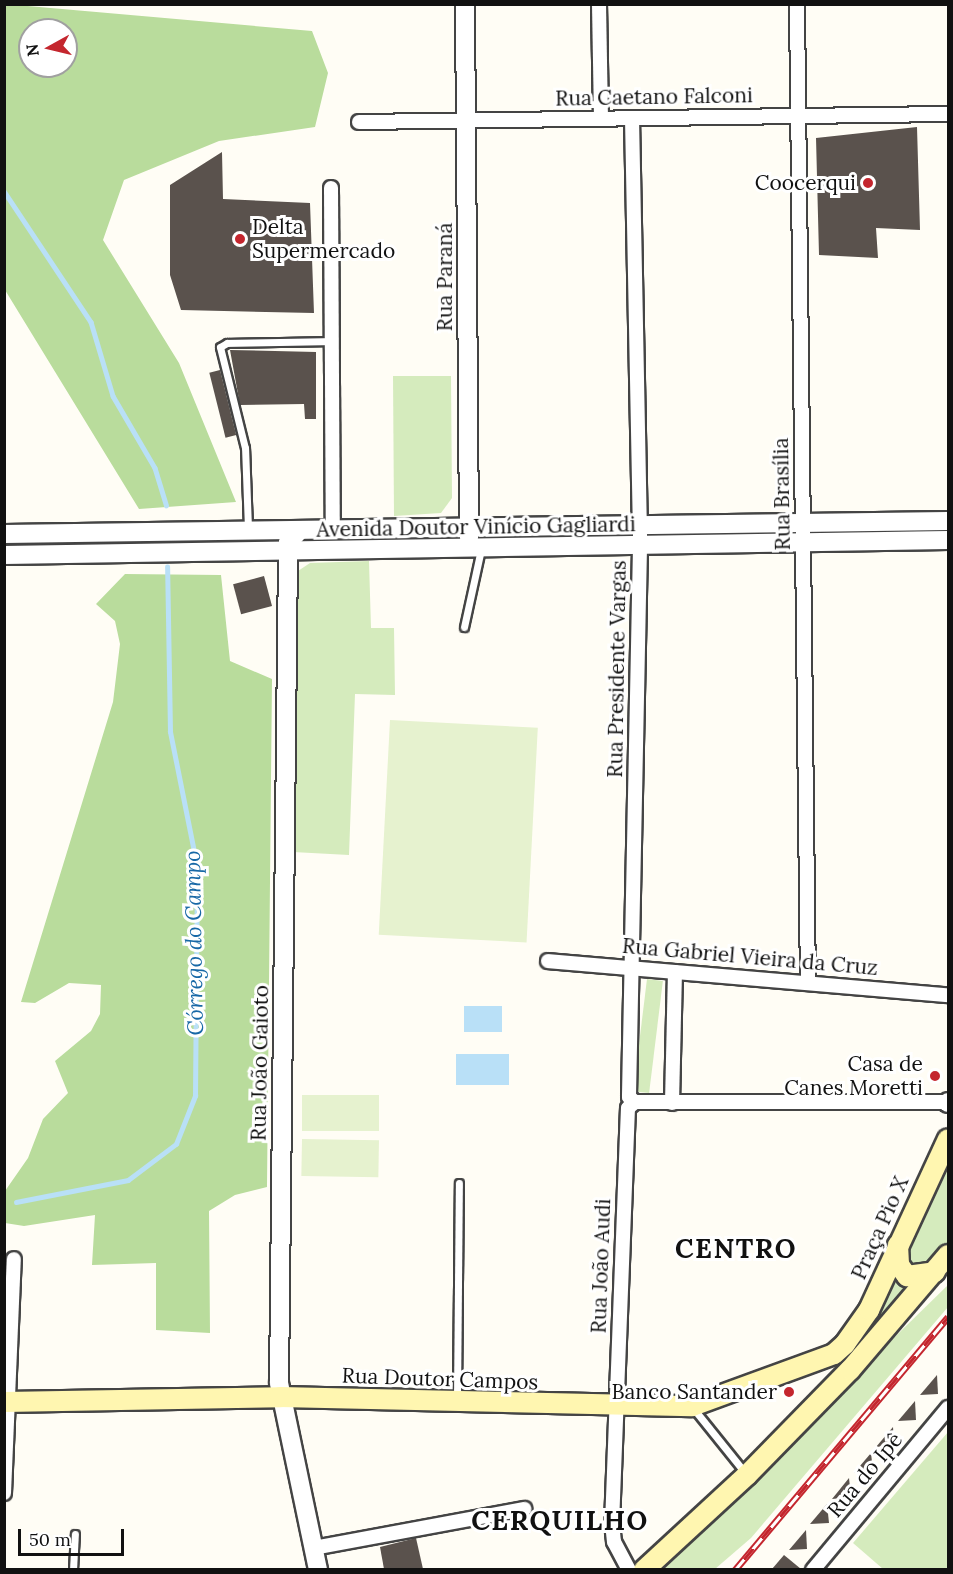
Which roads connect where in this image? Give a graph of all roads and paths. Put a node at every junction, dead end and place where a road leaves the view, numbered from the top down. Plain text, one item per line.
1 (465, 4) edge
2 (599, 4) edge
3 (797, 4) edge
4 (948, 114) edge
5 (798, 116) junction
6 (601, 118) junction
7 (632, 118) junction
8 (466, 120) junction
9 (360, 122) dead end
10 (331, 188) dead end
11 (332, 342) junction
12 (948, 520) edge
13 (803, 523) junction
14 (640, 525) junction
15 (469, 527) junction
16 (333, 529) junction
17 (300, 530) junction
18 (248, 531) junction
19 (4, 534) edge
20 (948, 540) edge
21 (803, 543) junction
22 (640, 547) junction
23 (475, 549) junction
24 (321, 551) junction
25 (288, 552) junction
26 (4, 555) edge
27 (464, 627) dead end
28 (548, 961) dead end
29 (632, 968) junction
30 (675, 972) junction
31 (808, 983) junction
32 (948, 995) edge
33 (635, 1102) junction
34 (948, 1102) edge
35 (672, 1103) junction
36 (947, 1137) edge
37 (459, 1183) dead end
38 (898, 1245) junction
39 (948, 1254) edge
40 (14, 1259) dead end
41 (943, 1273) edge
42 (855, 1332) joint
43 (280, 1397) junction
44 (7, 1402) edge
45 (457, 1404) junction
46 (692, 1406) junction
47 (617, 1408) junction
48 (948, 1408) edge
49 (747, 1475) junction
50 (4, 1493) edge
51 (524, 1509) dead end
52 (75, 1533) dead end
53 (313, 1548) junction
54 (73, 1569) edge
55 (318, 1569) edge
56 (628, 1569) edge
57 (644, 1569) edge
58 (813, 1569) edge

1 - 8 street, Rua Paraná
2 - 6 street
3 - 5 street, Rua Brasília
4 - 5 street, Rua Caetano Falconi
5 - 7 street, Rua Caetano Falconi
5 - 13 street, Rua Brasília
6 - 7 street, Rua Caetano Falconi
6 - 8 street, Rua Caetano Falconi
7 - 14 street, Rua Presidente Vargas
8 - 9 street, Rua Caetano Falconi
8 - 15 street, Rua Paraná
10 - 11 street
11 - 16 street
11 - 18 lane
12 - 13 street, Avenida Doutor Vinício Gagliardi
13 - 14 street, Avenida Doutor Vinício Gagliardi
13 - 21 street, Rua Brasília
14 - 15 street, Avenida Doutor Vinício Gagliardi
14 - 22 street, Rua Presidente Vargas
15 - 16 street, Avenida Doutor Vinício Gagliardi
15 - 23 street, Rua Paraná
16 - 17 street, Avenida Doutor Vinício Gagliardi
16 - 24 street
17 - 18 street, Avenida Doutor Vinício Gagliardi
17 - 25 street
18 - 19 street, Avenida Doutor Vinício Gagliardi
20 - 21 street, Avenida Doutor Vinício Gagliardi
21 - 22 street, Avenida Doutor Vinício Gagliardi
21 - 31 street, Rua Brasília
22 - 23 street, Avenida Doutor Vinício Gagliardi
22 - 29 street, Rua Presidente Vargas
23 - 24 street, Avenida Doutor Vinício Gagliardi
23 - 27 lane
24 - 25 street, Avenida Doutor Vinício Gagliardi
25 - 26 street, Avenida Doutor Vinício Gagliardi
25 - 43 street, Rua João Gaioto
28 - 29 street, Rua Gabriel Vieira da Cruz
29 - 30 street, Rua Gabriel Vieira da Cruz
29 - 33 street, Rua João Audi
30 - 31 street, Rua Gabriel Vieira da Cruz
30 - 35 street
31 - 32 street, Rua Gabriel Vieira da Cruz
33 - 35 street
33 - 47 street, Rua João Audi
34 - 35 street
36 - 38 main road, Praça Pio X
37 - 45 lane
38 - 41 main road
38 - 42 main road, Praça Pio X
39 - 41 main road
40 - 44 street
41 - 49 main road
42 - 46 main road, Rua Doutor Campos
43 - 44 main road, Rua Doutor Campos
43 - 45 main road, Rua Doutor Campos
43 - 53 street, Rua João Gaioto
44 - 50 street
45 - 47 main road, Rua Doutor Campos
46 - 47 main road, Rua Doutor Campos
46 - 49 lane
47 - 56 street, Rua João Audi
48 - 58 street, Rua do Ipê
49 - 57 main road
51 - 53 street
52 - 54 lane
53 - 55 street, Rua João Gaioto

